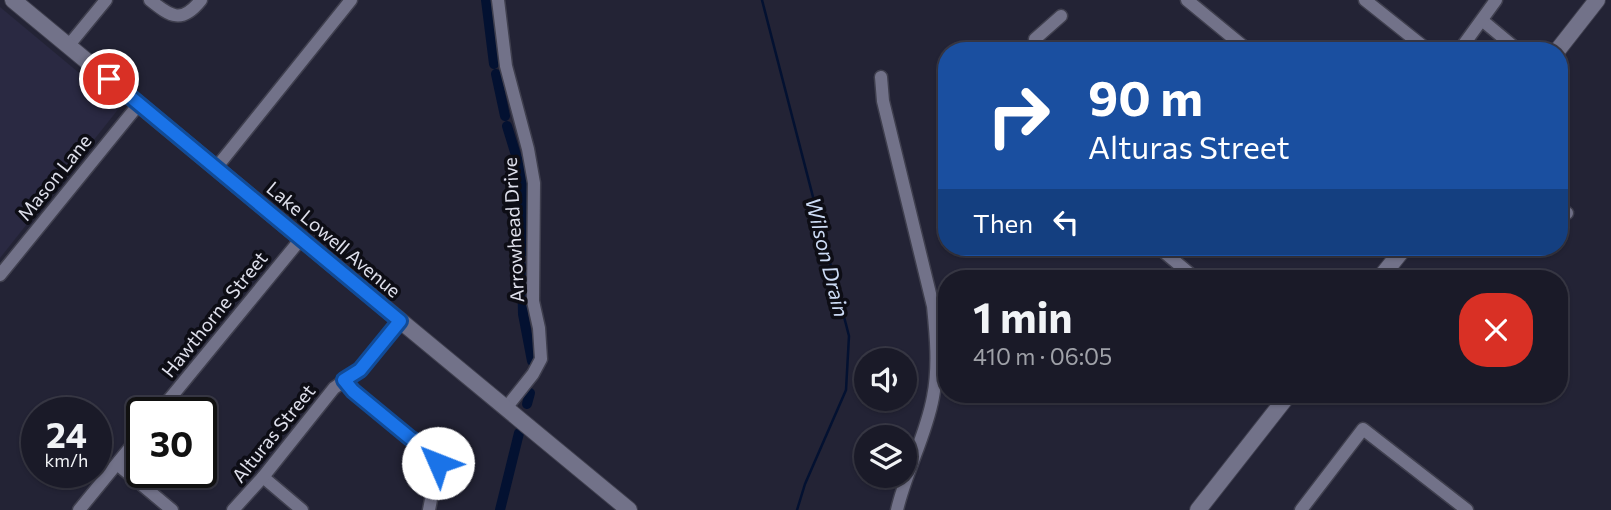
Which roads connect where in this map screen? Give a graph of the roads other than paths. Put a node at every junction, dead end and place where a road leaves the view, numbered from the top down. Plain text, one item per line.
1 (13, 0) edge
2 (106, 0) edge
3 (150, 0) edge
4 (201, 0) edge
5 (351, 0) edge
6 (498, 0) edge
7 (1187, 0) edge
8 (1365, 0) edge
9 (1496, 0) edge
10 (1597, 0) edge
11 (1061, 16) dead end
12 (1483, 21) junction
13 (1035, 39) dead end
14 (1238, 42) edge
15 (1418, 42) edge
16 (1466, 42) edge
17 (1509, 42) edge
18 (1565, 42) edge
19 (69, 46) junction
20 (881, 77) dead end
21 (139, 104) junction
22 (216, 168) junction
23 (300, 240) junction
24 (1169, 256) edge
25 (1398, 256) edge
26 (1185, 270) edge
27 (1386, 270) edge
28 (0, 275) edge
29 (938, 298) edge
30 (400, 321) junction
31 (938, 332) edge
32 (344, 380) junction
33 (171, 397) edge
34 (1282, 403) edge
35 (506, 408) junction
36 (126, 453) edge
37 (117, 464) junction
38 (263, 477) junction
39 (79, 510) edge
40 (172, 510) edge
41 (233, 510) edge
42 (302, 510) edge
43 (429, 510) edge
44 (629, 510) edge
45 (897, 510) edge
46 (1198, 510) edge
47 (1301, 510) edge
48 (1468, 510) edge

1 - 19 main road, Lake Lowell Avenue
2 - 19 street
3 - 4 street
5 - 22 street
6 - 35 street, Arrowhead Drive
7 - 14 street
8 - 15 street
9 - 12 street
10 - 18 main road
11 - 13 street
12 - 16 street
12 - 17 street
19 - 21 main road, Lake Lowell Avenue
20 - 29 street
21 - 22 main road, Lake Lowell Avenue
21 - 28 street, Mason Lane
22 - 23 main road, Lake Lowell Avenue
23 - 30 main road, Lake Lowell Avenue
23 - 33 street, Hawthorne Street
24 - 26 street
25 - 27 main road
30 - 32 street, Alturas Street
30 - 35 main road, Lake Lowell Avenue
31 - 45 street
32 - 38 street, Alturas Street
32 - 43 street
34 - 46 main road
35 - 44 main road, Lake Lowell Avenue
36 - 37 street
37 - 39 street
37 - 40 street
38 - 41 street, Alturas Street
38 - 42 street
47 - 48 street

